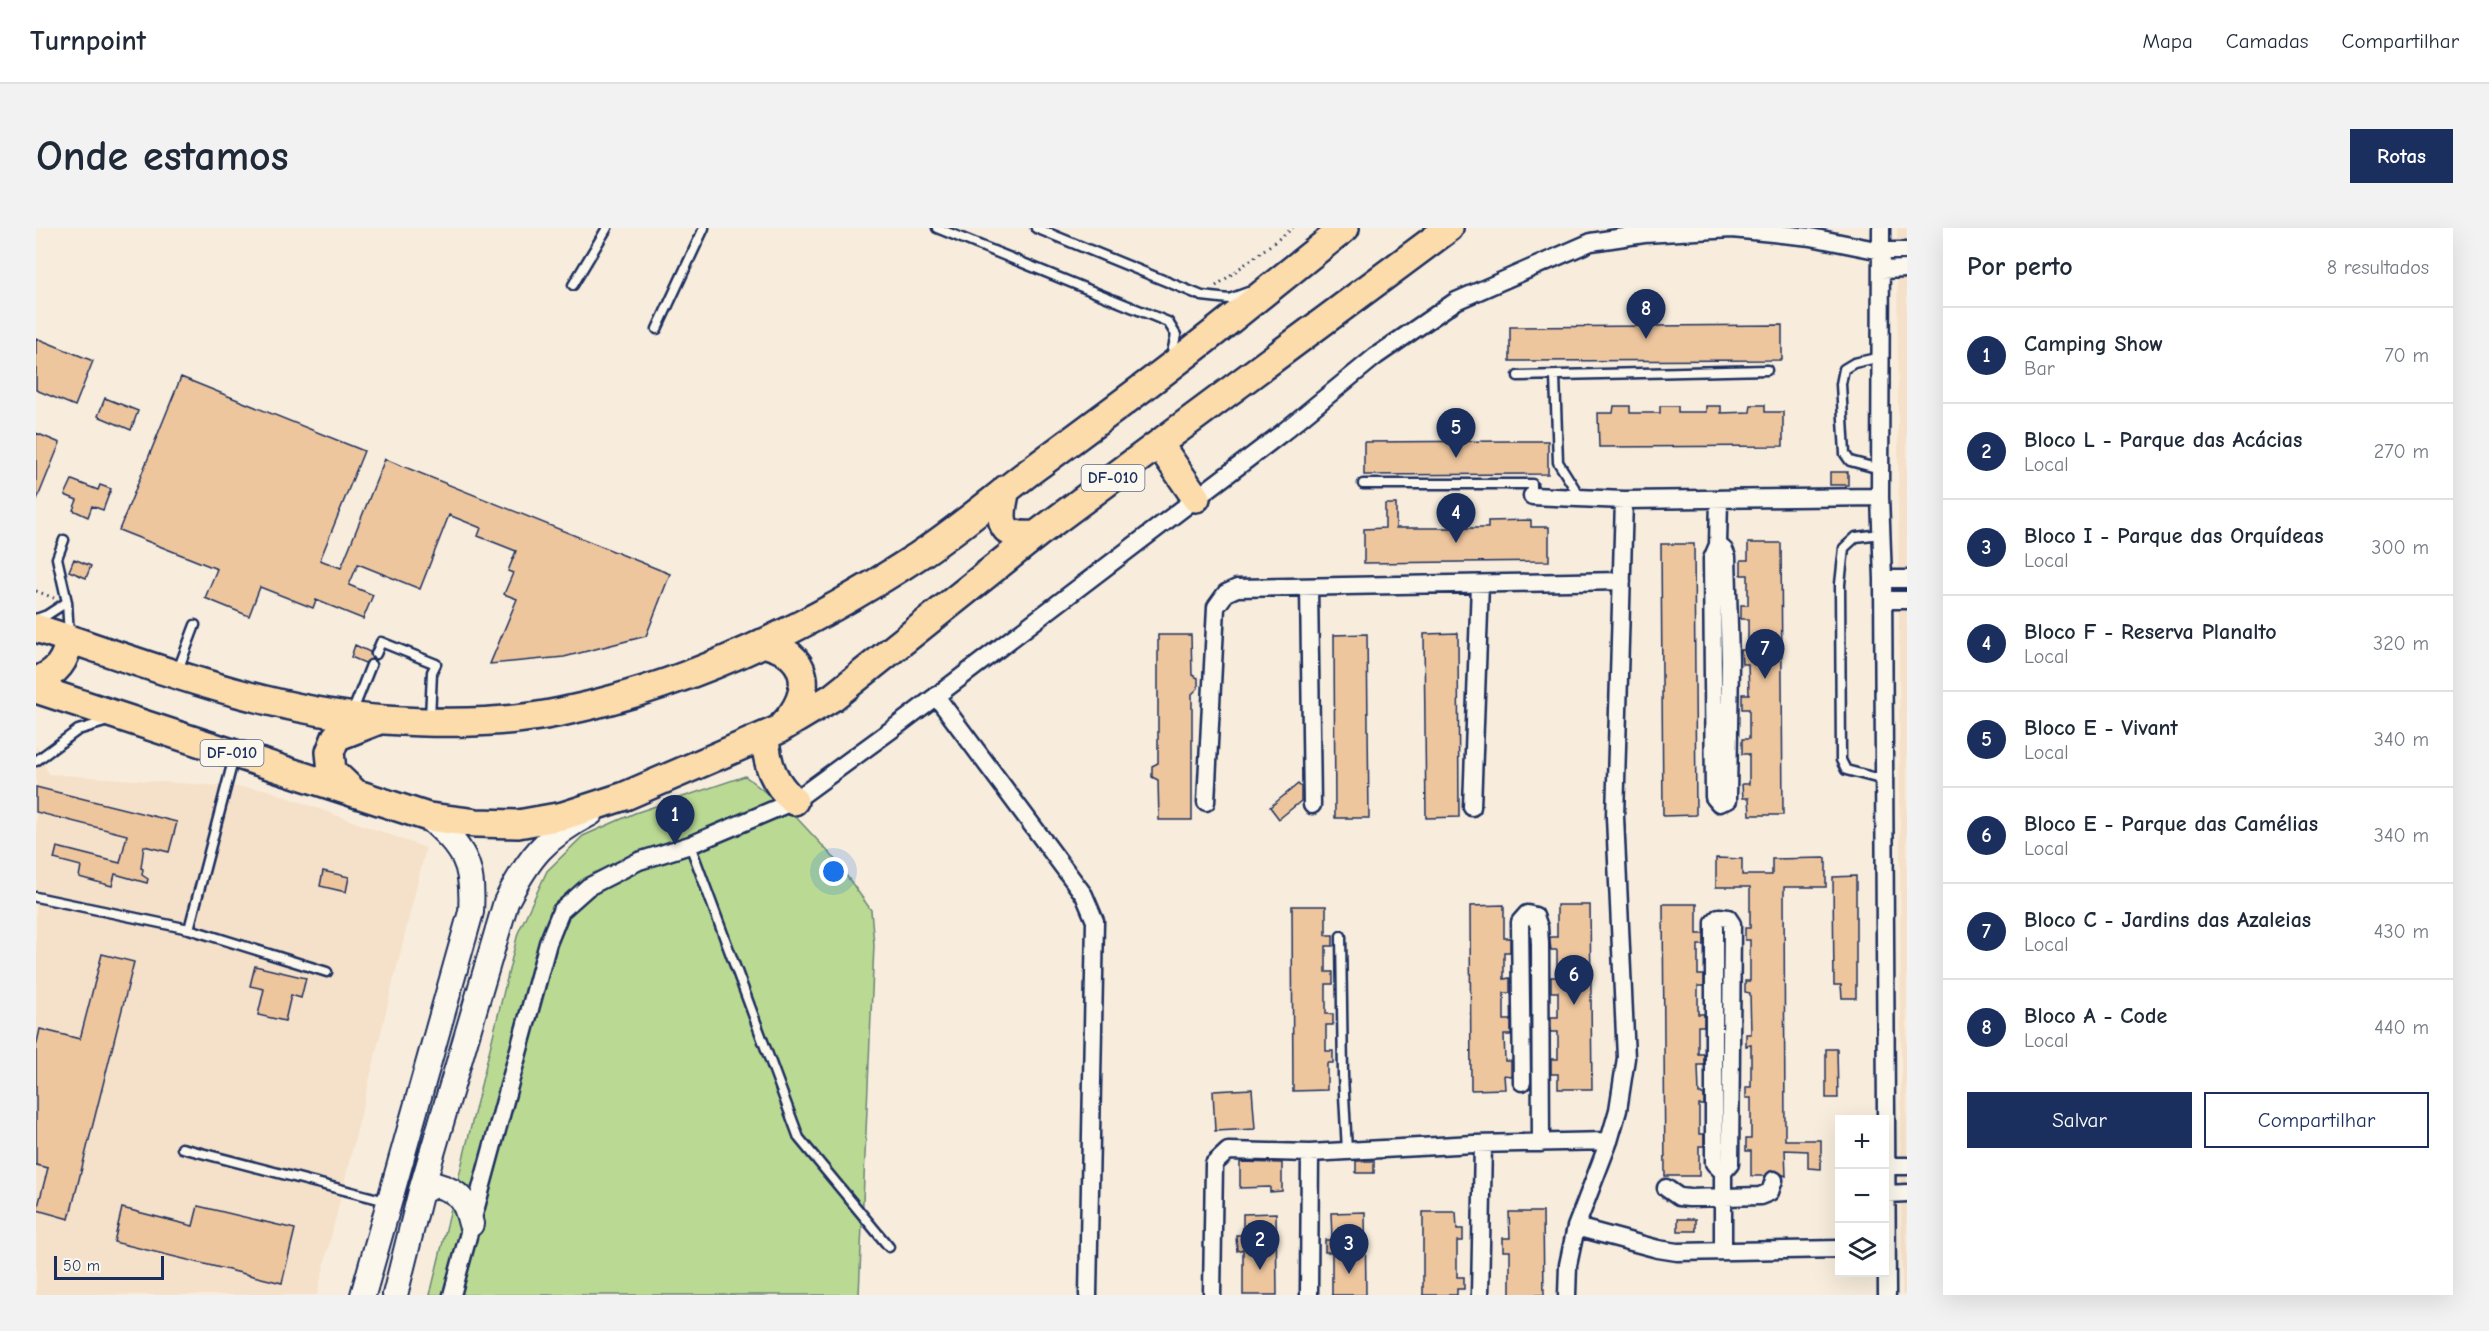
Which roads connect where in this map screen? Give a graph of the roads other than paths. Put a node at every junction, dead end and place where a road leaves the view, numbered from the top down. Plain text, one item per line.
1 (607, 228) edge
2 (704, 228) edge
3 (937, 228) edge
4 (1036, 228) edge
5 (1346, 228) edge
6 (1449, 228) edge
7 (1881, 228) edge
8 (1881, 251) junction
9 (1907, 251) edge
10 (1907, 269) edge
11 (1881, 270) junction
12 (1279, 279) junction
13 (573, 285) dead end
14 (657, 330) dead end
15 (1881, 357) junction
16 (1168, 369) junction
17 (1767, 370) dead end
18 (1518, 376) dead end
19 (1555, 376) junction
20 (1159, 444) junction
21 (1880, 469) junction
22 (1363, 484) dead end
23 (1006, 489) junction
24 (1532, 496) joint
25 (1880, 497) junction
26 (1196, 498) junction
27 (1580, 498) junction
28 (1719, 499) junction
29 (1624, 500) junction
30 (1881, 534) junction
31 (1036, 535) junction
32 (64, 540) dead end
33 (1718, 545) junction
34 (1883, 579) junction
35 (1907, 579) edge
36 (1622, 581) junction
37 (1480, 584) junction
38 (1309, 586) junction
39 (1883, 600) junction
40 (1907, 600) edge
41 (67, 602) junction
42 (36, 618) edge
43 (195, 625) dead end
44 (36, 628) edge
45 (69, 639) junction
46 (762, 643) junction
47 (376, 654) dead end
48 (371, 665) dead end
49 (177, 673) junction
50 (36, 681) edge
51 (36, 688) edge
52 (936, 696) junction
53 (351, 716) junction
54 (122, 717) junction
55 (381, 720) junction
56 (430, 722) junction
57 (771, 734) junction
58 (235, 754) junction
59 (36, 761) edge
60 (1884, 780) junction
61 (356, 794) junction
62 (624, 796) junction
63 (794, 801) junction
64 (1206, 802) dead end
65 (1312, 805) dead end
66 (1472, 807) dead end
67 (428, 817) junction
68 (690, 845) junction
69 (36, 897) edge
70 (189, 929) junction
71 (1341, 936) dead end
72 (327, 972) dead end
73 (1522, 1082) dead end
74 (1886, 1115) edge
75 (1609, 1141) junction
76 (1541, 1143) junction
77 (1484, 1144) junction
78 (182, 1148) dead end
79 (1347, 1151) junction
80 (1310, 1153) junction
81 (1889, 1166) edge
82 (1907, 1166) edge
83 (1723, 1172) junction
84 (1774, 1180) dead end
85 (1666, 1188) dead end
86 (421, 1191) junction
87 (1907, 1193) edge
88 (1889, 1194) edge
89 (1723, 1197) junction
90 (390, 1202) junction
91 (471, 1224) junction
92 (1576, 1227) junction
93 (889, 1247) dead end
94 (1835, 1249) edge
95 (1722, 1250) junction
96 (1886, 1277) edge
97 (363, 1295) edge
98 (395, 1295) edge
99 (452, 1295) edge
100 (1088, 1295) edge
101 (1212, 1295) edge
102 (1309, 1295) edge
103 (1480, 1295) edge
104 (1567, 1295) edge
105 (1887, 1295) edge

1 - 13 lane
2 - 14 lane
3 - 16 lane
4 - 12 lane
5 - 12 main road, DF-010
6 - 20 main road, DF-010
7 - 8 street
8 - 9 street
8 - 11 street
8 - 26 street
10 - 11 street
11 - 15 street
12 - 16 main road, DF-010
15 - 21 street
15 - 21 lane
16 - 23 main road, DF-010
17 - 19 lane
18 - 19 lane
19 - 27 lane
20 - 26 main road
20 - 31 main road, DF-010
21 - 25 street
22 - 24 lane
23 - 31 main road
23 - 46 main road, DF-010
24 - 27 street
25 - 28 street
25 - 30 street
26 - 52 street
27 - 29 street
28 - 29 street
28 - 33 street
29 - 36 street
30 - 34 street
30 - 60 lane
31 - 57 main road, DF-010
32 - 41 lane
33 - 33 street
34 - 35 street
34 - 39 street
36 - 37 street
36 - 75 street
37 - 38 street
37 - 66 street
38 - 64 street
38 - 65 street
39 - 40 street
39 - 60 street
41 - 42 lane
41 - 45 lane
43 - 49 lane
44 - 45 main road, DF-010
45 - 49 main road, DF-010
45 - 50 main road
46 - 56 main road, DF-010
46 - 57 main road
47 - 56 lane
48 - 53 lane
49 - 53 main road, DF-010
51 - 54 main road, DF-010
52 - 63 street
52 - 100 street
53 - 55 main road, DF-010
54 - 58 main road, DF-010
54 - 59 lane
55 - 56 main road, DF-010
55 - 61 main road
57 - 62 main road, DF-010
57 - 63 main road
58 - 61 main road, DF-010
58 - 70 lane
60 - 74 street
61 - 67 main road, DF-010
62 - 67 main road, DF-010
62 - 86 main road
63 - 68 street
67 - 90 main road
68 - 91 street
68 - 93 lane
69 - 70 lane
70 - 72 lane
71 - 79 lane
73 - 76 street
75 - 76 street
75 - 92 street
76 - 77 street
77 - 79 street
77 - 103 street
78 - 90 lane
79 - 80 street
80 - 101 street
80 - 102 street
81 - 82 street
83 - 83 street
83 - 89 street
84 - 89 street
85 - 89 street
86 - 91 main road
86 - 98 main road
87 - 88 street
89 - 95 street
90 - 97 main road
91 - 99 street
92 - 95 street
92 - 104 street
94 - 95 street
96 - 105 street

